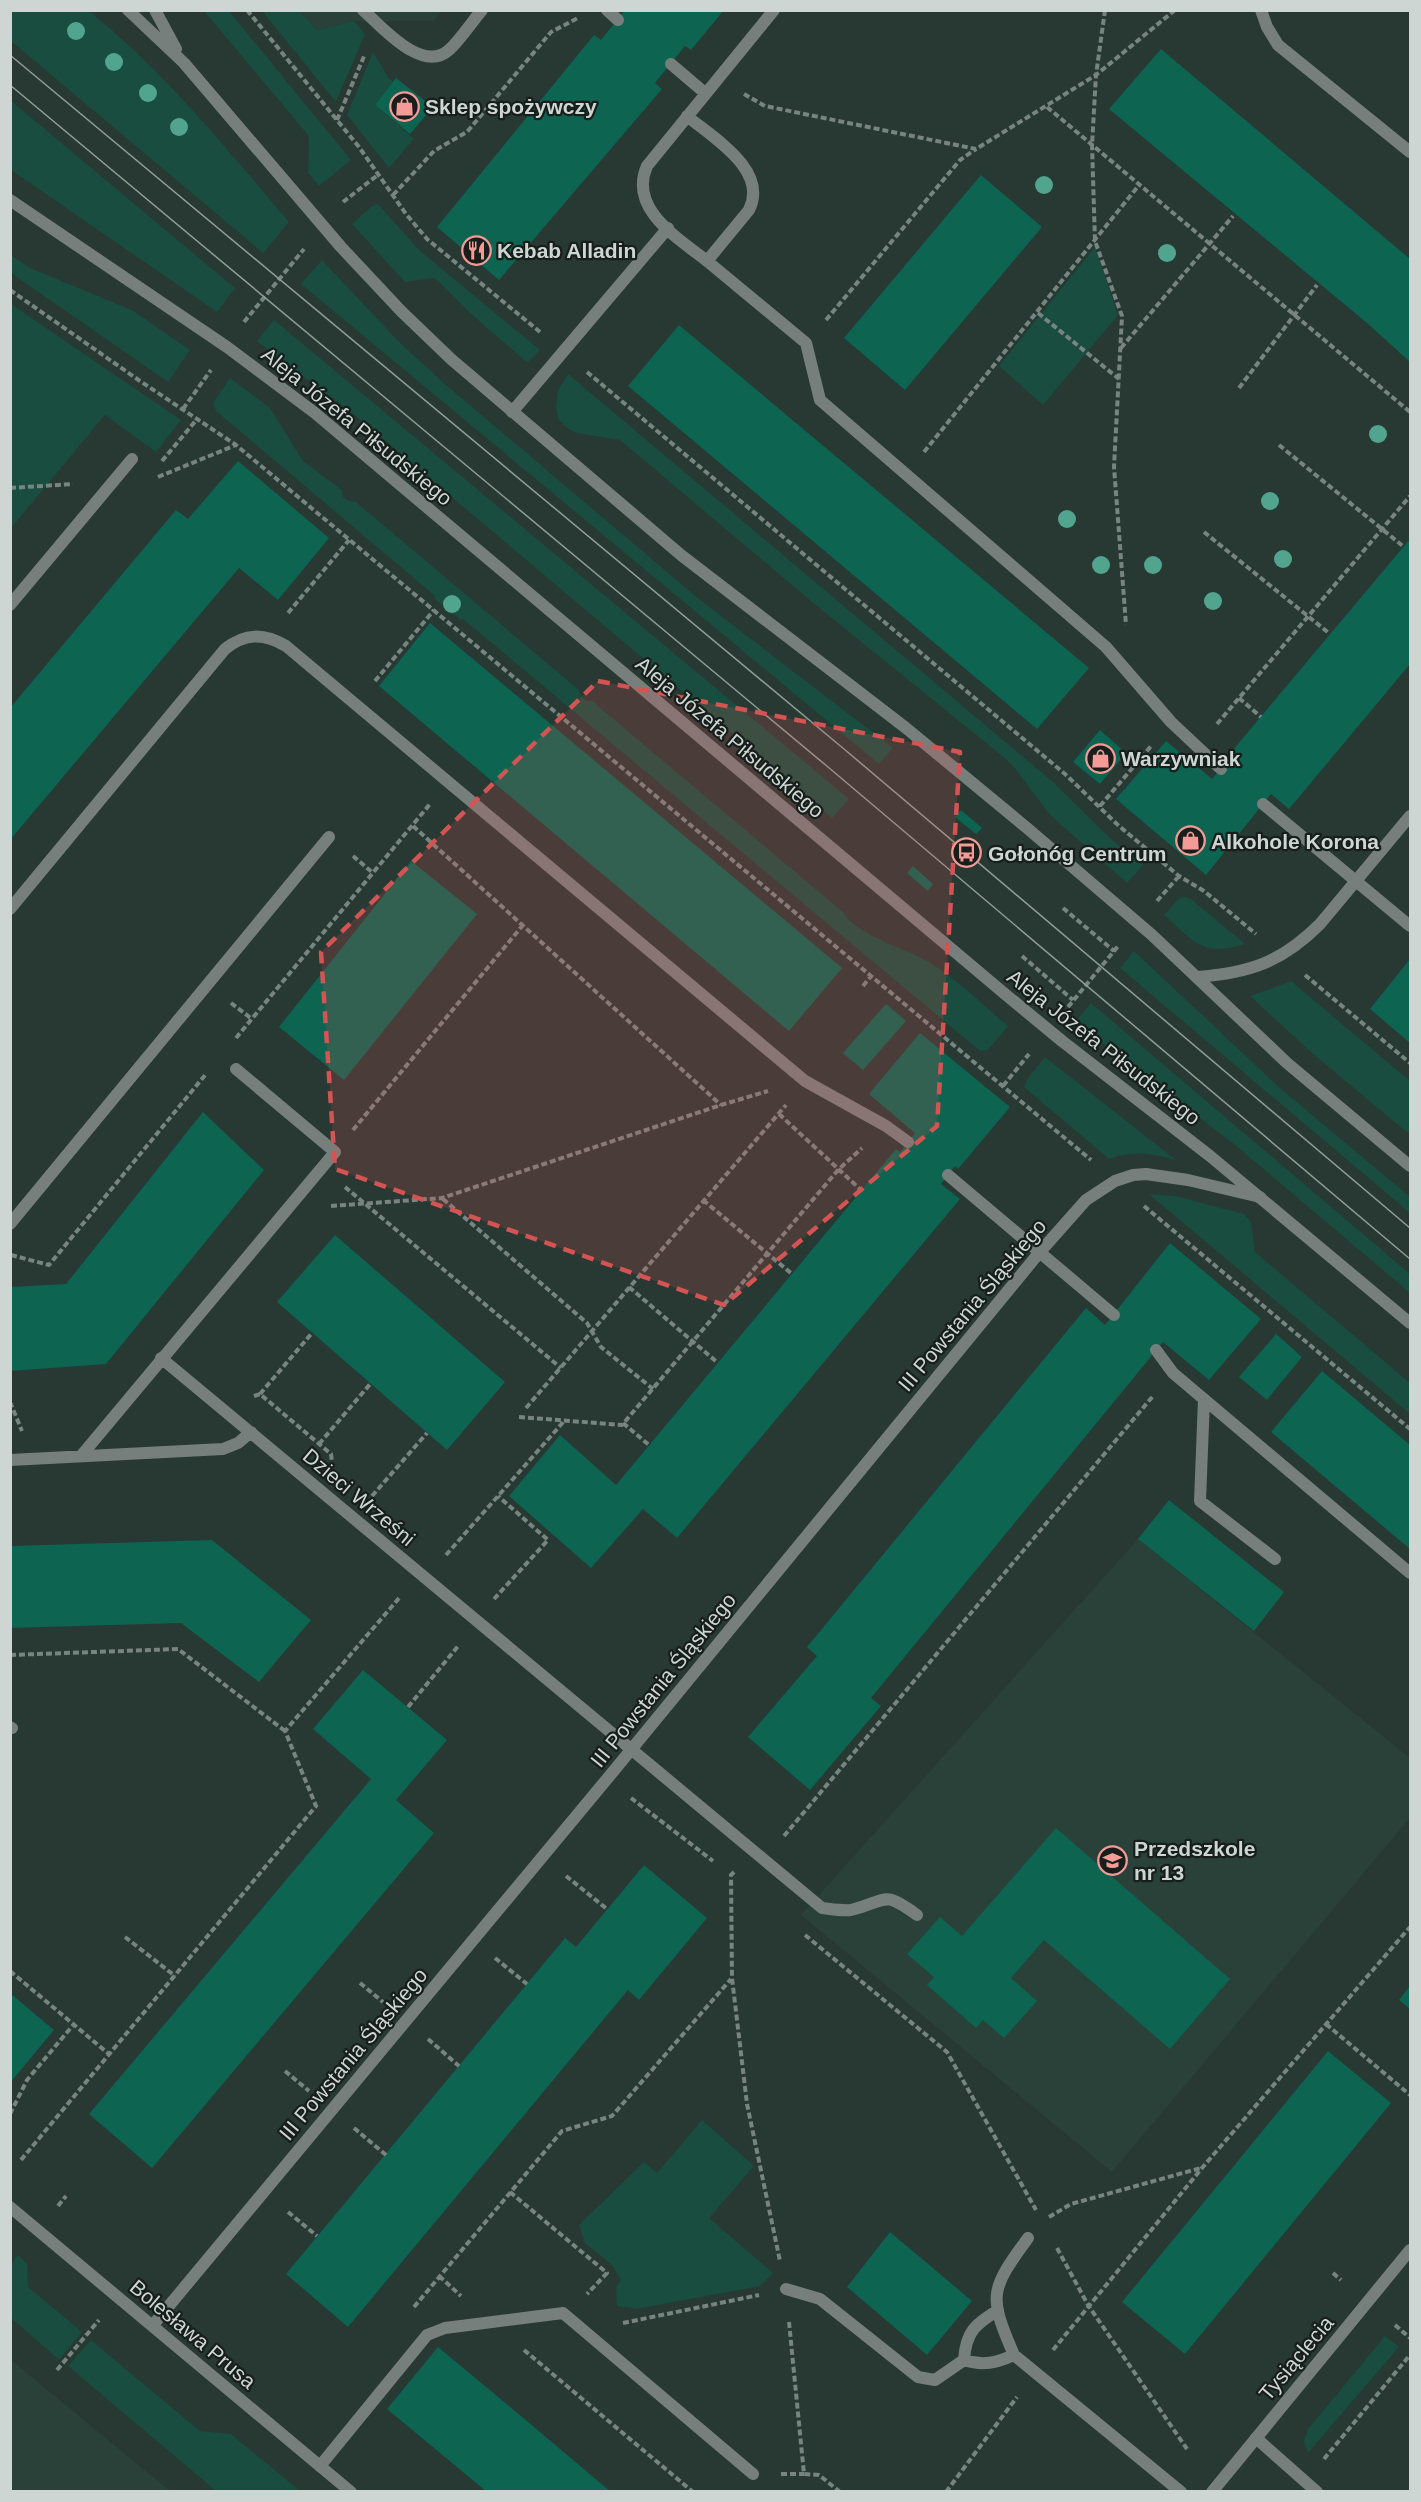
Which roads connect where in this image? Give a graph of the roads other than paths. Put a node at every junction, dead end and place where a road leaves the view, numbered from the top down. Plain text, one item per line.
1 (128, 10) edge
2 (154, 10) edge
3 (363, 10) edge
4 (482, 10) edge
5 (607, 10) edge
6 (774, 10) edge
7 (1261, 10) edge
8 (618, 20) dead end
9 (184, 63) junction
10 (671, 64) dead end
11 (705, 93) junction
12 (687, 116) junction
13 (1410, 152) edge
14 (10, 200) edge
15 (668, 228) junction
16 (707, 261) junction
17 (512, 412) junction
18 (132, 459) dead end
19 (10, 605) edge
20 (1221, 769) dead end
21 (1263, 804) dead end
22 (1410, 816) edge
23 (329, 837) dead end
24 (1356, 881) junction
25 (10, 909) edge
26 (1410, 926) edge
27 (1197, 977) junction
28 (236, 1068) dead end
29 (908, 1142) dead end
30 (1410, 1167) edge
31 (948, 1175) dead end
32 (1260, 1197) junction
33 (10, 1224) edge
34 (1040, 1253) junction
35 (1114, 1315) dead end
36 (1410, 1323) edge
37 (1156, 1350) dead end
38 (161, 1358) junction
39 (1204, 1399) junction
40 (250, 1432) junction
41 (81, 1456) junction
42 (10, 1460) edge
43 (1275, 1559) dead end
44 (1410, 1573) edge
45 (631, 1750) junction
46 (917, 1915) dead end
47 (10, 2207) edge
48 (1028, 2238) dead end
49 (1408, 2257) edge
50 (786, 2289) road end
51 (998, 2310) junction
52 (153, 2325) junction
53 (1014, 2355) junction
54 (964, 2360) junction
55 (1256, 2438) junction
56 (320, 2466) junction
57 (753, 2474) dead end
58 (351, 2492) edge
59 (1181, 2492) edge
60 (1212, 2492) edge
61 (1317, 2492) edge

1 - 9 street
2 - 9 street
3 - 4 street
5 - 8 street
6 - 11 street
7 - 13 street
9 - 17 street
10 - 11 street
11 - 12 street
12 - 15 street
12 - 16 street
14 - 32 street, Aleja Józefa Piłsudskiego
15 - 16 street
15 - 17 street
16 - 20 street
17 - 27 street
18 - 19 street
21 - 24 street
22 - 24 street
23 - 33 street
24 - 26 street
24 - 27 street
25 - 29 street
27 - 30 street
28 - 38 street
31 - 34 street
32 - 34 street, III Powstania Śląskiego
32 - 36 street, Aleja Józefa Piłsudskiego
34 - 35 street
34 - 45 street, III Powstania Śląskiego
37 - 39 street
38 - 40 street, Dzieci Wrześni
38 - 41 street
39 - 43 street
39 - 44 street
40 - 41 street
40 - 45 street, Dzieci Wrześni
41 - 42 street
45 - 46 street, Dzieci Wrześni
45 - 52 street, III Powstania Śląskiego
47 - 52 street, Bolesława Prusa
48 - 51 street
49 - 55 street, Tysiąclecia
50 - 54 street
51 - 53 street
51 - 54 street
52 - 56 street, Bolesława Prusa
53 - 54 street
53 - 59 street
55 - 60 street, Tysiąclecia
55 - 61 street
56 - 57 street
56 - 58 street, Bolesława Prusa

